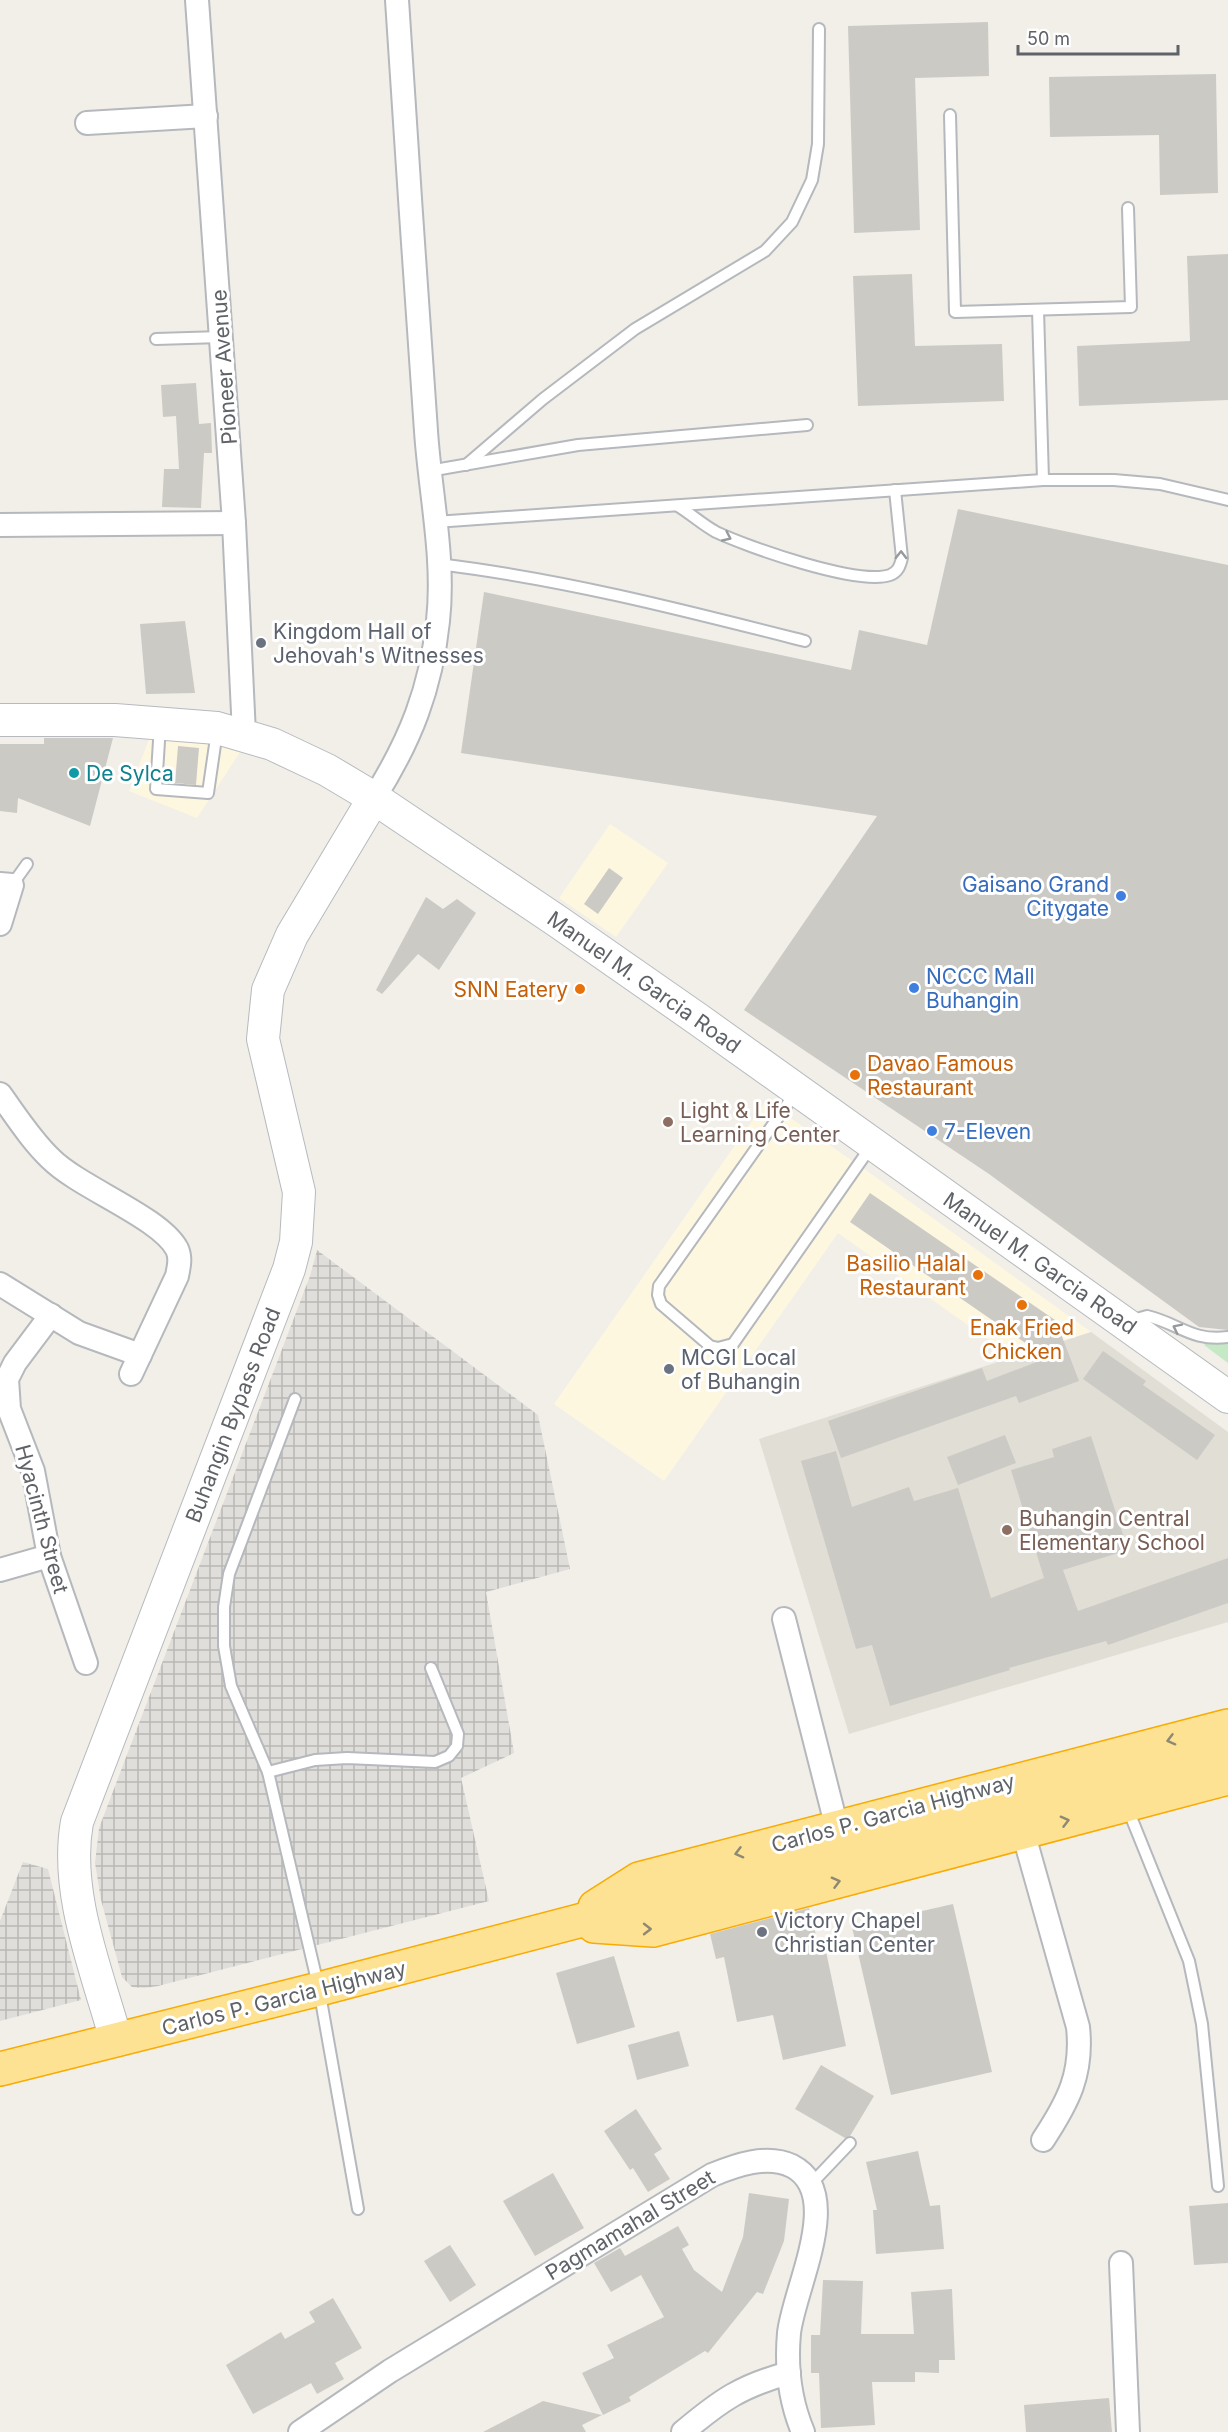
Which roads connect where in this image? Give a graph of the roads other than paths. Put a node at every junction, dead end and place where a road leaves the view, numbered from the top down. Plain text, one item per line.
1 (197, 0) edge
2 (397, 0) edge
3 (819, 29) dead end
4 (206, 116) junction
5 (950, 116) dead end
6 (87, 123) dead end
7 (1128, 208) dead end
8 (1038, 310) junction
9 (222, 337) junction
10 (156, 339) dead end
11 (807, 425) dead end
12 (466, 465) junction
13 (428, 471) junction
14 (1043, 480) junction
15 (895, 490) junction
16 (1228, 500) edge
17 (678, 506) junction
18 (435, 522) junction
19 (234, 523) junction
20 (0, 525) edge
21 (438, 564) junction
22 (805, 641) dead end
23 (0, 720) edge
24 (160, 722) junction
25 (231, 731) junction
26 (374, 798) junction
27 (27, 864) dead end
28 (6, 885) edge
29 (0, 924) edge
30 (797, 1091) junction
31 (0, 1094) edge
32 (872, 1145) junction
33 (0, 1284) edge
34 (51, 1316) junction
35 (1132, 1328) junction
36 (1228, 1337) edge
37 (1228, 1397) edge
38 (295, 1399) dead end
39 (49, 1556) junction
40 (0, 1570) edge
41 (784, 1619) dead end
42 (86, 1663) dead end
43 (431, 1668) dead end
44 (1228, 1726) edge
45 (268, 1772) junction
46 (1228, 1773) edge
47 (1126, 1805) junction
48 (837, 1828) junction
49 (1023, 1832) junction
50 (568, 1924) junction
51 (319, 1989) junction
52 (116, 2040) junction
53 (0, 2069) edge
54 (1042, 2140) dead end
55 (850, 2144) dead end
56 (812, 2183) junction
57 (1218, 2186) dead end
58 (358, 2209) dead end
59 (1121, 2263) dead end
60 (789, 2373) junction
61 (300, 2432) edge
62 (683, 2432) edge
63 (802, 2432) edge
64 (1128, 2432) edge

1 - 4 street, Pioneer Avenue
2 - 13 street
3 - 12 lane
4 - 6 street
4 - 9 street, Pioneer Avenue
5 - 8 lane
7 - 8 lane
8 - 14 lane
9 - 10 lane
9 - 19 street, Pioneer Avenue
11 - 12 lane
12 - 13 lane
13 - 18 street
14 - 15 lane
14 - 16 lane
15 - 17 lane
17 -> 15 lane
17 - 18 lane
18 - 21 street
19 - 20 street
19 - 25 street, Pioneer Avenue
21 - 22 lane
21 - 26 street
23 - 24 main road, Manuel M. Garcia Road
24 - 25 main road, Manuel M. Garcia Road
24 - 25 lane
25 - 26 main road, Manuel M. Garcia Road
26 - 30 main road, Manuel M. Garcia Road
26 - 52 main road, Buhangin Bypass Road
27 - 28 lane
28 - 29 street
30 - 32 main road, Manuel M. Garcia Road
30 - 32 lane
31 - 34 street
32 - 35 main road, Manuel M. Garcia Road
33 - 34 street
34 - 39 street, Hyacinth Street
36 -> 35 lane
35 - 37 main road, Manuel M. Garcia Road
38 - 45 lane
39 - 40 street
39 - 42 street, Hyacinth Street
41 - 48 street
43 - 45 lane
44 -> 48 highway, Carlos P. Garcia Highway
45 - 51 lane
46 - 47 highway, Carlos P. Garcia Highway
46 - 50 highway, Carlos P. Garcia Highway
49 -> 47 highway, Carlos P. Garcia Highway
47 - 57 lane
48 -> 50 highway, Carlos P. Garcia Highway
50 -> 49 highway, Carlos P. Garcia Highway
49 - 54 street
50 - 51 highway, Carlos P. Garcia Highway
51 - 52 highway, Carlos P. Garcia Highway
51 - 58 lane
52 - 53 highway, Carlos P. Garcia Highway
55 - 56 lane
56 - 60 street
56 - 61 street, Pagmamahal Street
59 - 64 street
60 - 62 street
60 - 63 street

